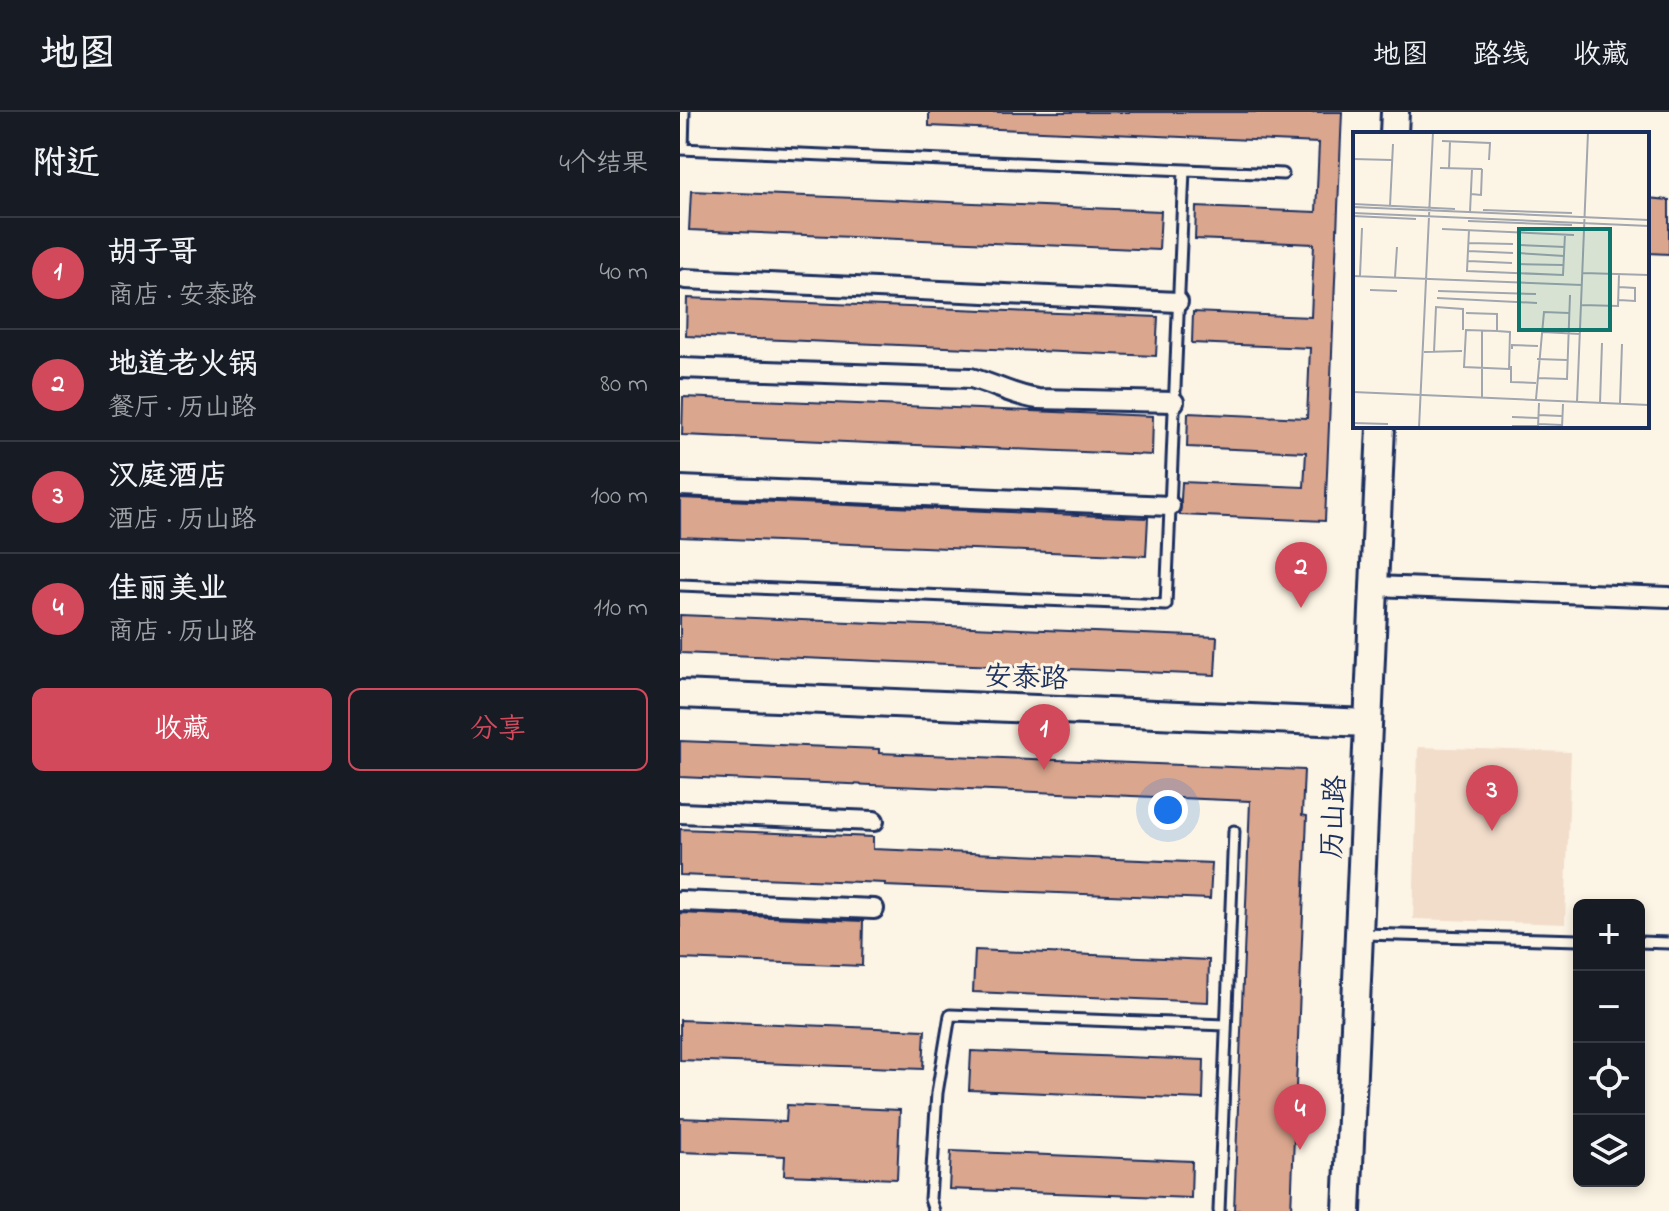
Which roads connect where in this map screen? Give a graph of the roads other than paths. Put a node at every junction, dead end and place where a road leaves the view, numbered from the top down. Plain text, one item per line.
1 (684, 112) edge
2 (1395, 112) edge
3 (1394, 132) edge
4 (681, 149) edge
5 (1184, 170) junction
6 (1283, 174) dead end
7 (685, 279) dead end
8 (1178, 302) junction
9 (680, 368) edge
10 (1174, 402) junction
11 (1381, 428) edge
12 (680, 486) edge
13 (1170, 506) junction
14 (680, 585) edge
15 (1374, 586) junction
16 (1669, 597) edge
17 (680, 694) edge
18 (1368, 723) junction
19 (680, 813) edge
20 (874, 821) dead end
21 (1234, 831) dead end
22 (680, 901) edge
23 (874, 909) dead end
24 (1359, 934) junction
25 (1573, 940) edge
26 (1645, 942) edge
27 (1669, 943) edge
28 (1226, 1025) junction
29 (934, 1211) edge
30 (1219, 1211) edge
31 (1347, 1211) edge

1 - 4 lane
2 - 3 street
4 - 5 lane
5 - 6 lane
5 - 8 lane
7 - 8 street
8 - 10 lane
9 - 10 street
10 - 13 lane
11 - 15 street, 历山路
12 - 13 street
13 - 14 lane
15 - 16 street
15 - 18 street, 历山路
17 - 18 street, 安泰路
18 - 24 street, 历山路
19 - 20 street
21 - 28 lane
22 - 23 street
24 - 25 lane
24 - 31 street, 历山路
26 - 27 lane
28 - 29 lane
28 - 30 lane

